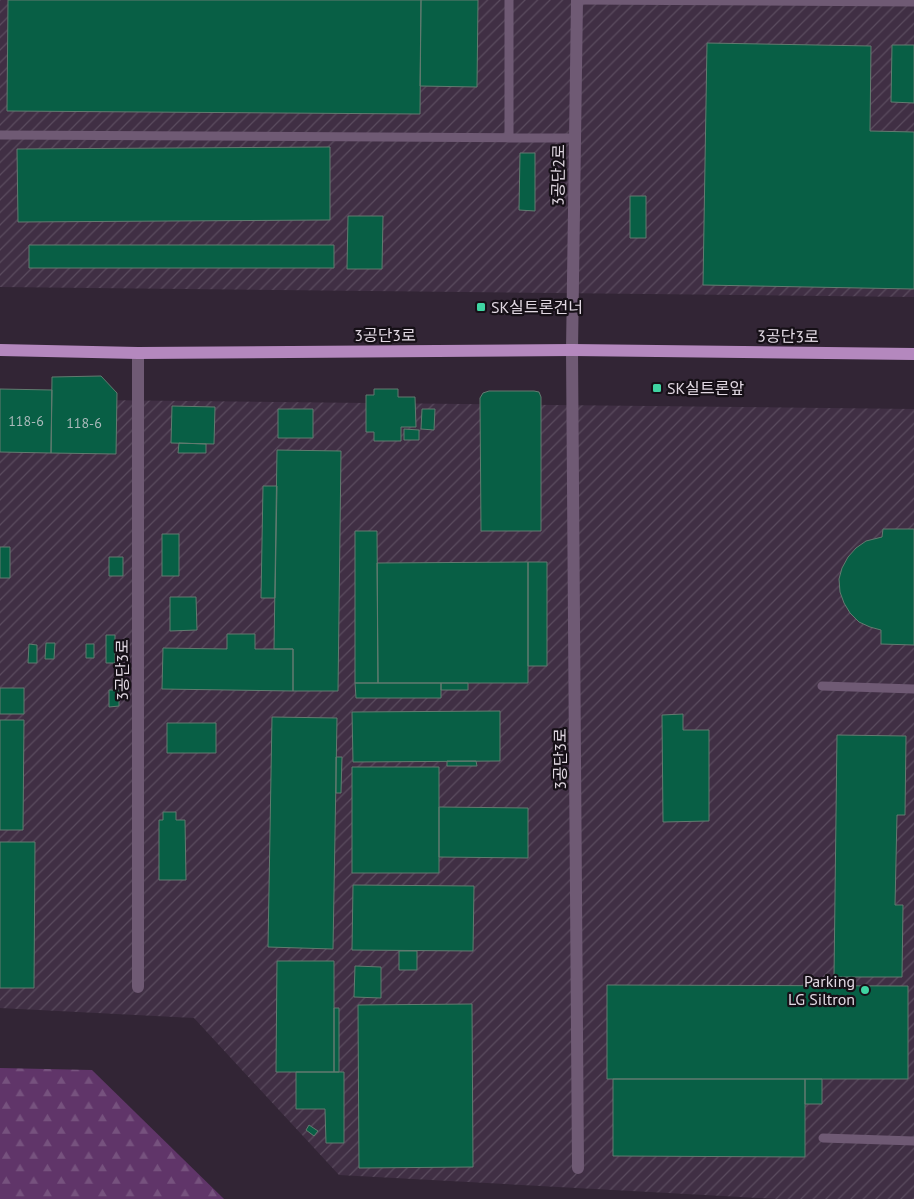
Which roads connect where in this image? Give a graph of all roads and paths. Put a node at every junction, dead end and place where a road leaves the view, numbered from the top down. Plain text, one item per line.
1 (509, 0) edge
2 (577, 0) edge
3 (849, 0) edge
4 (914, 2) edge
5 (0, 135) edge
6 (509, 138) junction
7 (575, 138) junction
8 (0, 350) edge
9 (572, 350) junction
10 (138, 354) junction
11 (914, 354) edge
12 (822, 686) dead end
13 (914, 689) edge
14 (138, 987) dead end
15 (823, 1138) dead end
16 (914, 1141) edge
17 (578, 1168) dead end

1 - 6 lane
2 - 3 lane
2 - 7 street, 3공단2로
3 - 4 lane
5 - 6 lane
6 - 7 lane
7 - 9 street, 3공단2로
8 - 10 main road, 3공단3로
9 - 10 main road, 3공단3로
9 - 11 main road, 3공단3로
9 - 17 street, 3공단3로
10 - 14 street, 3공단3로
12 - 13 lane
15 - 16 lane

